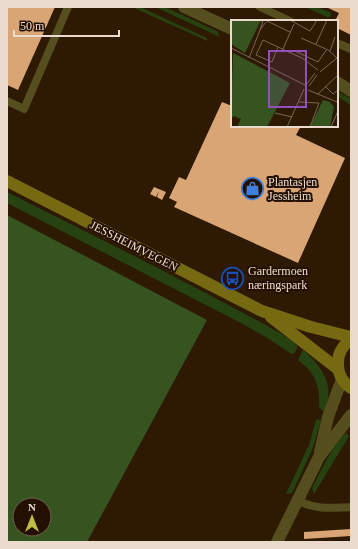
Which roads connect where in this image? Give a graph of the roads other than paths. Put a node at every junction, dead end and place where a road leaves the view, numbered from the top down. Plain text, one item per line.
1 (68, 7) edge
2 (184, 7) edge
3 (260, 7) edge
4 (288, 20) edge
5 (231, 29) edge
6 (338, 44) edge
7 (351, 50) edge
8 (338, 83) edge
9 (351, 91) edge
10 (7, 101) edge
11 (7, 181) edge
12 (262, 311) junction
13 (351, 337) edge
14 (351, 340) edge
15 (340, 374) junction
16 (351, 388) edge
17 (351, 415) edge
18 (319, 457) junction
19 (298, 501) junction
20 (351, 507) edge
21 (277, 542) edge

1 - 10 lane
2 - 5 street
3 - 4 lane
6 - 7 lane
8 - 9 street
11 - 12 main road, JESSHEIMVEGEN
12 - 13 main road, JESSHEIMVEGEN
12 - 15 main road, JESSHEIMVEGEN
14 - 15 main road
15 - 16 main road, JESSHEIMVEGEN
15 - 18 street
17 - 18 street
18 - 19 street
19 - 20 lane
19 - 21 street

